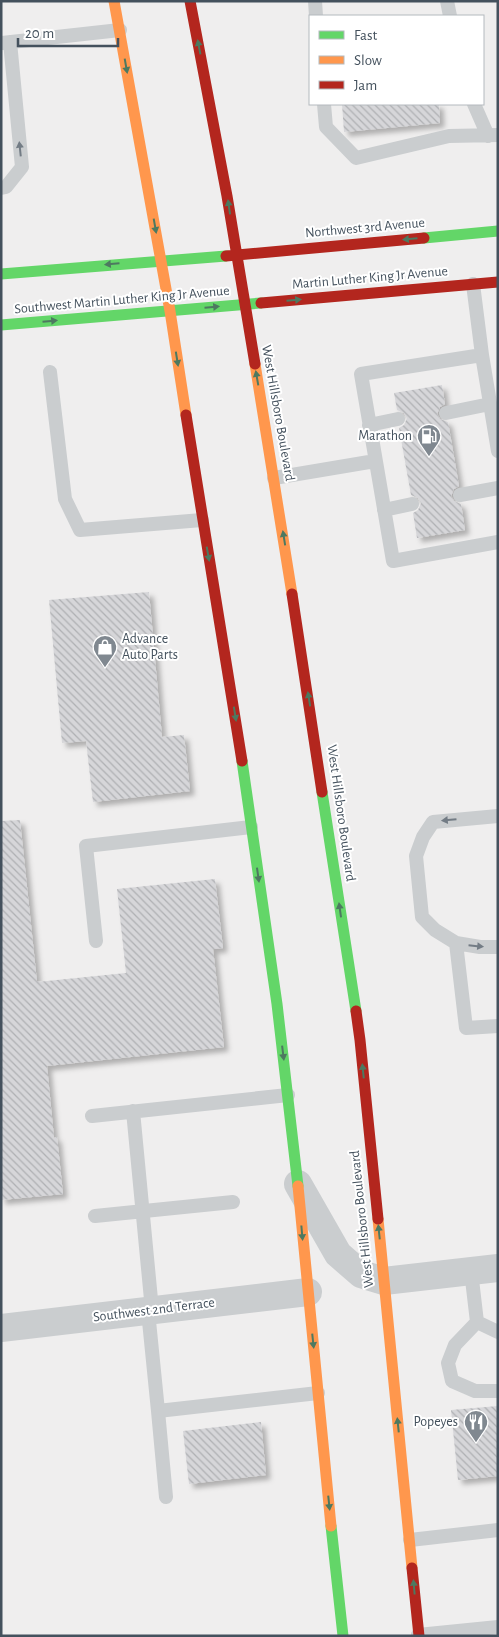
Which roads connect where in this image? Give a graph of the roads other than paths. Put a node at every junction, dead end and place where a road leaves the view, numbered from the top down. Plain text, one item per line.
1 (114, 1) edge
2 (190, 1) edge
3 (315, 1) edge
4 (447, 1) edge
5 (316, 15) edge
6 (450, 15) edge
7 (120, 30) junction
8 (5, 43) edge
9 (324, 105) edge
10 (475, 105) edge
11 (493, 135) edge
12 (1, 188) edge
13 (498, 231) edge
14 (236, 255) junction
15 (161, 260) junction
16 (1, 274) edge
17 (498, 282) edge
18 (473, 284) junction
19 (245, 304) junction
20 (170, 311) junction
21 (1, 325) edge
22 (482, 355) junction
23 (50, 372) dead end
24 (490, 404) junction
25 (446, 413) dead end
26 (398, 420) dead end
27 (369, 425) junction
28 (498, 452) edge
29 (375, 461) junction
30 (274, 478) junction
31 (498, 488) edge
32 (460, 495) dead end
33 (412, 504) dead end
34 (384, 510) junction
35 (202, 520) junction
36 (498, 542) edge
37 (498, 816) edge
38 (251, 827) junction
39 (96, 941) dead end
40 (456, 943) junction
41 (498, 946) edge
42 (498, 1026) edge
43 (288, 1095) junction
44 (133, 1111) junction
45 (92, 1116) dead end
46 (298, 1184) junction
47 (233, 1202) dead end
48 (142, 1212) junction
49 (95, 1216) dead end
50 (498, 1268) edge
51 (471, 1271) junction
52 (384, 1281) junction
53 (308, 1292) junction
54 (150, 1311) junction
55 (477, 1322) junction
56 (1, 1328) edge
57 (498, 1332) edge
58 (498, 1391) edge
59 (318, 1393) junction
60 (158, 1411) junction
61 (166, 1497) dead end
62 (498, 1530) edge
63 (410, 1540) junction
64 (498, 1627) edge
65 (343, 1636) edge
66 (418, 1636) edge

1 - 7 main road
14 -> 2 main road, West Hillsboro Boulevard
3 - 5 lane
4 - 6 lane
7 - 8 lane
7 -> 15 main road
12 -> 8 lane
9 - 11 lane
10 - 11 lane
13 -> 14 main road, Northwest 3rd Avenue
14 - 15 main road
14 - 19 main road, West Hillsboro Boulevard
15 -> 16 main road
15 - 20 main road
17 - 18 main road, Martin Luther King Jr Avenue
19 -> 18 main road, Martin Luther King Jr Avenue
18 - 22 lane
20 -> 19 main road, Southwest Martin Luther King Jr Avenue
30 -> 19 main road, West Hillsboro Boulevard
21 -> 20 main road, Southwest Martin Luther King Jr Avenue
20 -> 35 main road
22 - 24 lane
22 - 27 lane
23 - 35 lane
24 - 25 lane
24 - 28 lane
26 - 27 lane
27 - 29 lane
29 - 30 lane
29 - 34 lane
52 -> 30 main road, West Hillsboro Boulevard
31 - 32 lane
33 - 34 lane
34 - 36 lane
35 -> 38 main road
37 -> 40 lane
38 - 39 lane
38 -> 43 main road
40 -> 41 lane
40 - 42 lane
43 - 44 lane
43 - 46 main road
44 - 45 lane
44 - 48 lane
46 - 52 street
46 -> 53 main road
47 - 48 lane
48 - 49 lane
48 - 54 lane
50 - 51 street
51 - 52 street
51 - 55 lane
63 -> 52 main road, West Hillsboro Boulevard
53 - 54 street, Southwest 2nd Terrace
53 -> 59 main road
54 - 56 street, Southwest 2nd Terrace
54 - 60 lane
55 - 57 lane
55 - 58 lane
59 - 60 lane
59 -> 65 main road
60 - 61 lane
62 - 63 lane
66 -> 63 main road, West Hillsboro Boulevard
64 - 66 lane

